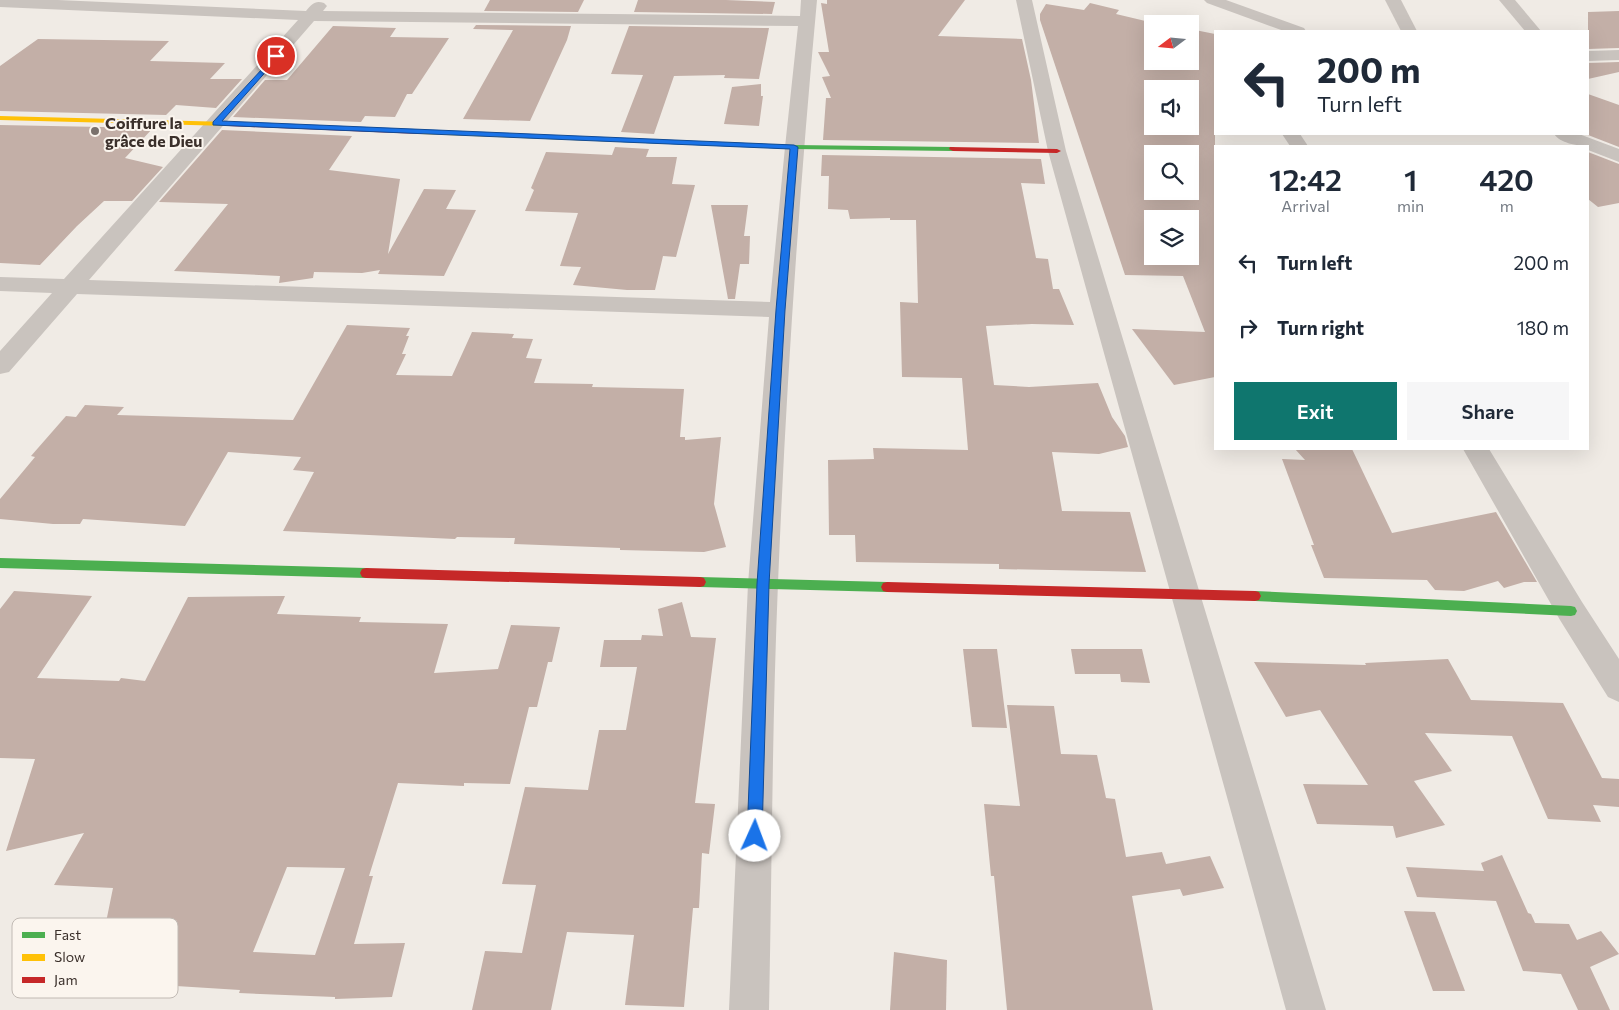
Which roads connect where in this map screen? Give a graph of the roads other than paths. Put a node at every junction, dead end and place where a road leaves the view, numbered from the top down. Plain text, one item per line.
1 (324, 0) edge
2 (1024, 0) edge
3 (1213, 0) edge
4 (1393, 0) edge
5 (1507, 0) edge
6 (0, 2) edge
7 (1231, 7) junction
8 (808, 10) edge
9 (311, 16) junction
10 (1233, 23) dead end
11 (1295, 30) edge
12 (1409, 30) edge
13 (1532, 30) edge
14 (1619, 55) edge
15 (1589, 56) edge
16 (0, 118) edge
17 (216, 123) junction
18 (1566, 135) edge
19 (794, 147) junction
20 (1057, 151) junction
21 (1619, 156) edge
22 (0, 284) edge
23 (71, 286) junction
24 (781, 310) junction
25 (0, 366) edge
26 (1477, 450) edge
27 (0, 564) edge
28 (763, 584) junction
29 (1186, 593) junction
30 (1572, 611) junction
31 (1619, 687) edge
32 (749, 1010) edge
33 (1306, 1010) edge

1 - 9 street
2 - 20 street
3 - 7 street
4 - 12 street
5 - 13 street
6 - 9 street
7 - 10 street
7 - 11 street
8 - 9 street
8 - 19 street
9 - 17 street
14 - 15 street
16 - 17 street
17 - 19 street
17 - 23 street
18 - 21 street
19 - 20 street
19 - 24 street
20 - 29 street
22 - 23 street
23 - 24 street
23 - 25 street
24 - 28 street
26 - 30 street
27 - 28 street
28 - 29 street
28 - 32 street
29 - 30 street
29 - 33 street
30 - 31 street

